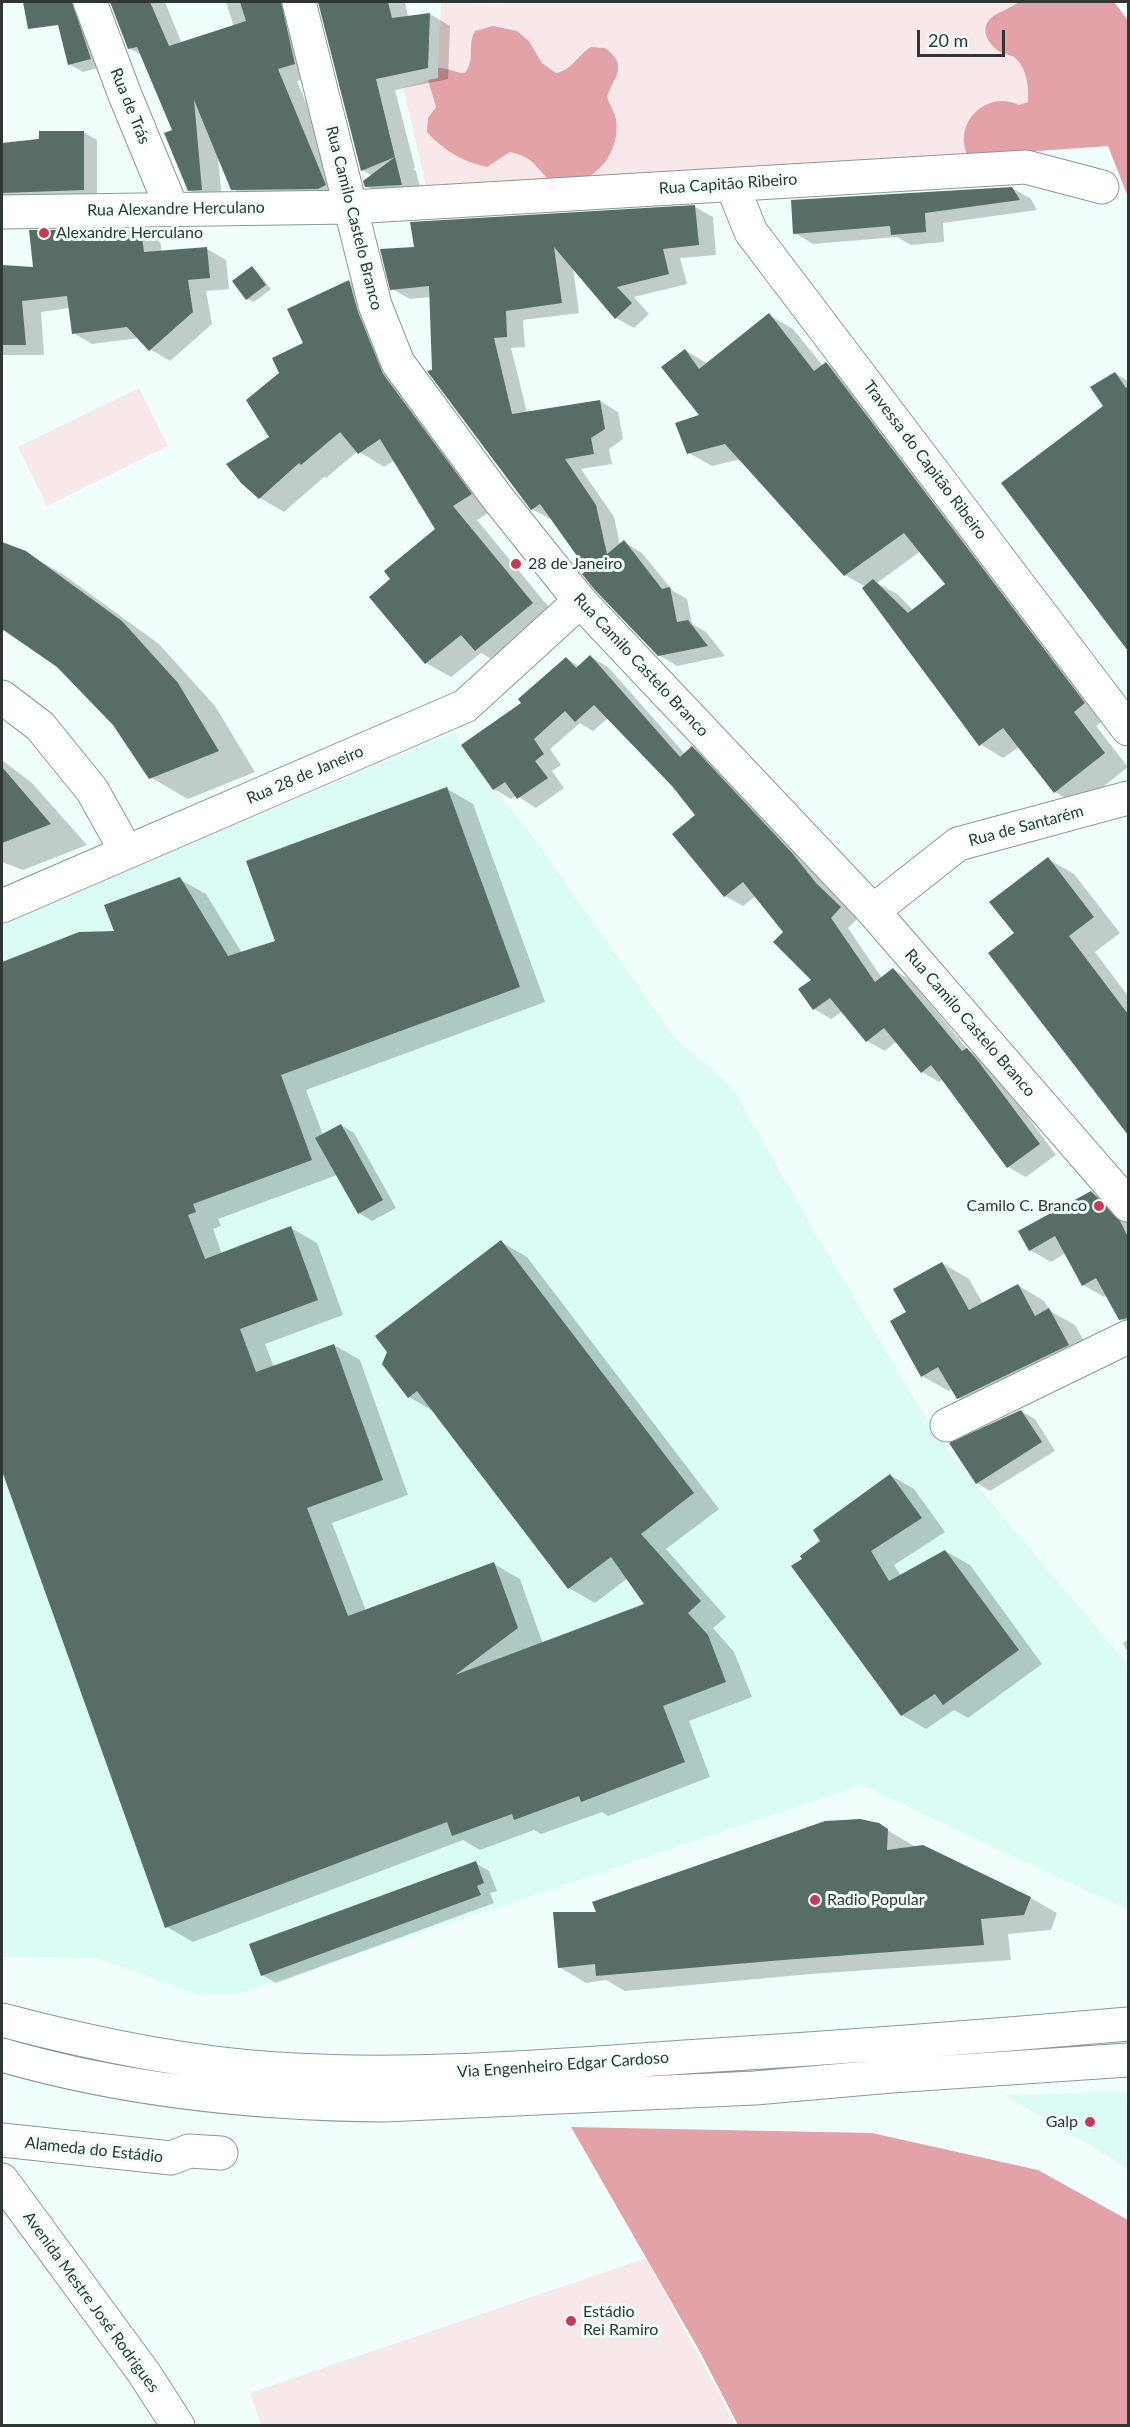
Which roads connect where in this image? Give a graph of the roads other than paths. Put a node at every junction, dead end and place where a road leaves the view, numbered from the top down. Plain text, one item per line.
1 (90, 2) edge
2 (299, 2) edge
3 (732, 185) junction
4 (1102, 187) dead end
5 (351, 207) junction
6 (172, 209) junction
7 (2, 212) edge
8 (580, 601) junction
9 (2, 697) edge
10 (1128, 729) edge
11 (1128, 798) edge
12 (126, 851) junction
13 (2, 906) edge
14 (873, 911) junction
15 (1128, 1205) edge
16 (1128, 1337) edge
17 (947, 1425) dead end
18 (2, 2020) edge
19 (1128, 2024) edge
20 (2, 2055) edge
21 (1128, 2060) edge
22 (2, 2140) edge
23 (220, 2153) dead end
24 (2, 2180) edge
25 (178, 2426) edge

1 - 6 street, Rua de Trás
2 - 5 street, Rua Camilo Castelo Branco
3 - 4 street, Rua Capitão Ribeiro
3 - 5 street, Rua Capitão Ribeiro
3 - 10 street, Travessa do Capitão Ribeiro
5 - 6 street, Rua Alexandre Herculano
5 - 8 street, Rua Camilo Castelo Branco
6 - 7 street, Rua Alexandre Herculano
8 - 12 street, Rua 28 de Janeiro
8 - 14 street, Rua Camilo Castelo Branco
9 - 12 street
11 - 14 street, Rua de Santarém
12 - 13 street, Rua 28 de Janeiro
14 - 15 street, Rua Camilo Castelo Branco
16 - 17 street
18 - 19 street, Via Engenheiro Edgar Cardoso
20 - 21 street, Via Engenheiro Edgar Cardoso
22 - 23 street, Alameda do Estádio
24 - 25 street, Avenida Mestre José Rodrigues

